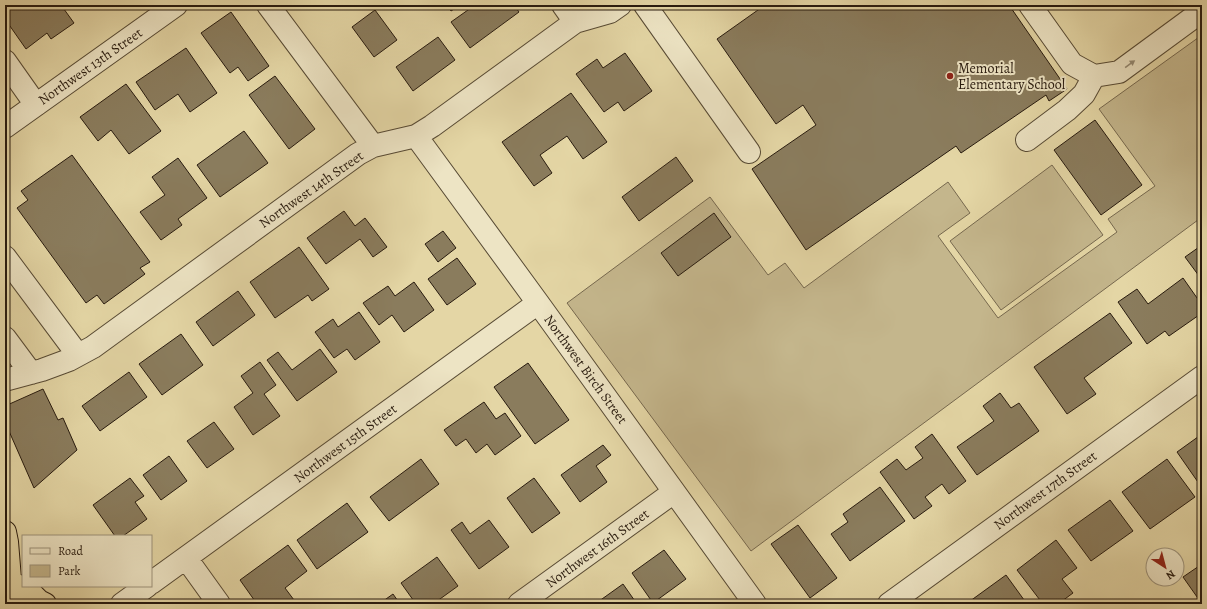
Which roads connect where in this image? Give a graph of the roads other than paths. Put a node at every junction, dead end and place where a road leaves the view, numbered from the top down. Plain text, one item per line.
1 (176, 5) edge
2 (268, 5) edge
3 (620, 5) edge
4 (645, 5) edge
5 (1030, 5) edge
6 (1202, 11) edge
7 (569, 14) edge
8 (5, 61) edge
9 (1094, 76) junction
10 (36, 105) junction
11 (5, 127) edge
12 (416, 136) junction
13 (1027, 140) dead end
14 (373, 146) junction
15 (749, 152) dead end
16 (5, 257) edge
17 (538, 303) junction
18 (5, 338) edge
19 (78, 355) junction
20 (31, 373) junction
21 (1202, 377) edge
22 (5, 380) edge
23 (674, 492) junction
24 (5, 532) edge
25 (186, 558) junction
26 (19, 581) edge
27 (152, 582) edge
28 (25, 587) edge
29 (12, 604) edge
30 (45, 604) edge
31 (219, 604) edge
32 (519, 604) edge
33 (755, 604) edge
34 (888, 604) edge

1 - 10 street, Northwest 13th Street
2 - 14 street
3 - 7 street, Northwest 14th Street
4 - 15 street
5 - 9 street
9 -> 6 street
7 - 12 street, Northwest 14th Street
8 - 10 street
9 - 13 street
10 - 11 street, Northwest 13th Street
12 - 14 street, Northwest 14th Street
12 - 17 street, Northwest Birch Street
14 - 19 street, Northwest 14th Street
16 - 19 street
17 - 23 street, Northwest Birch Street
17 - 25 street, Northwest 15th Street
18 - 20 street
19 - 20 street, Northwest 14th Street
20 - 22 street, Northwest 14th Street
21 - 34 street, Northwest 17th Street
23 - 32 street, Northwest 16th Street
23 - 33 street, Northwest Birch Street
24 - 26 highway
25 - 27 street, Northwest 15th Street
25 - 31 street
26 - 29 highway
28 - 30 highway

